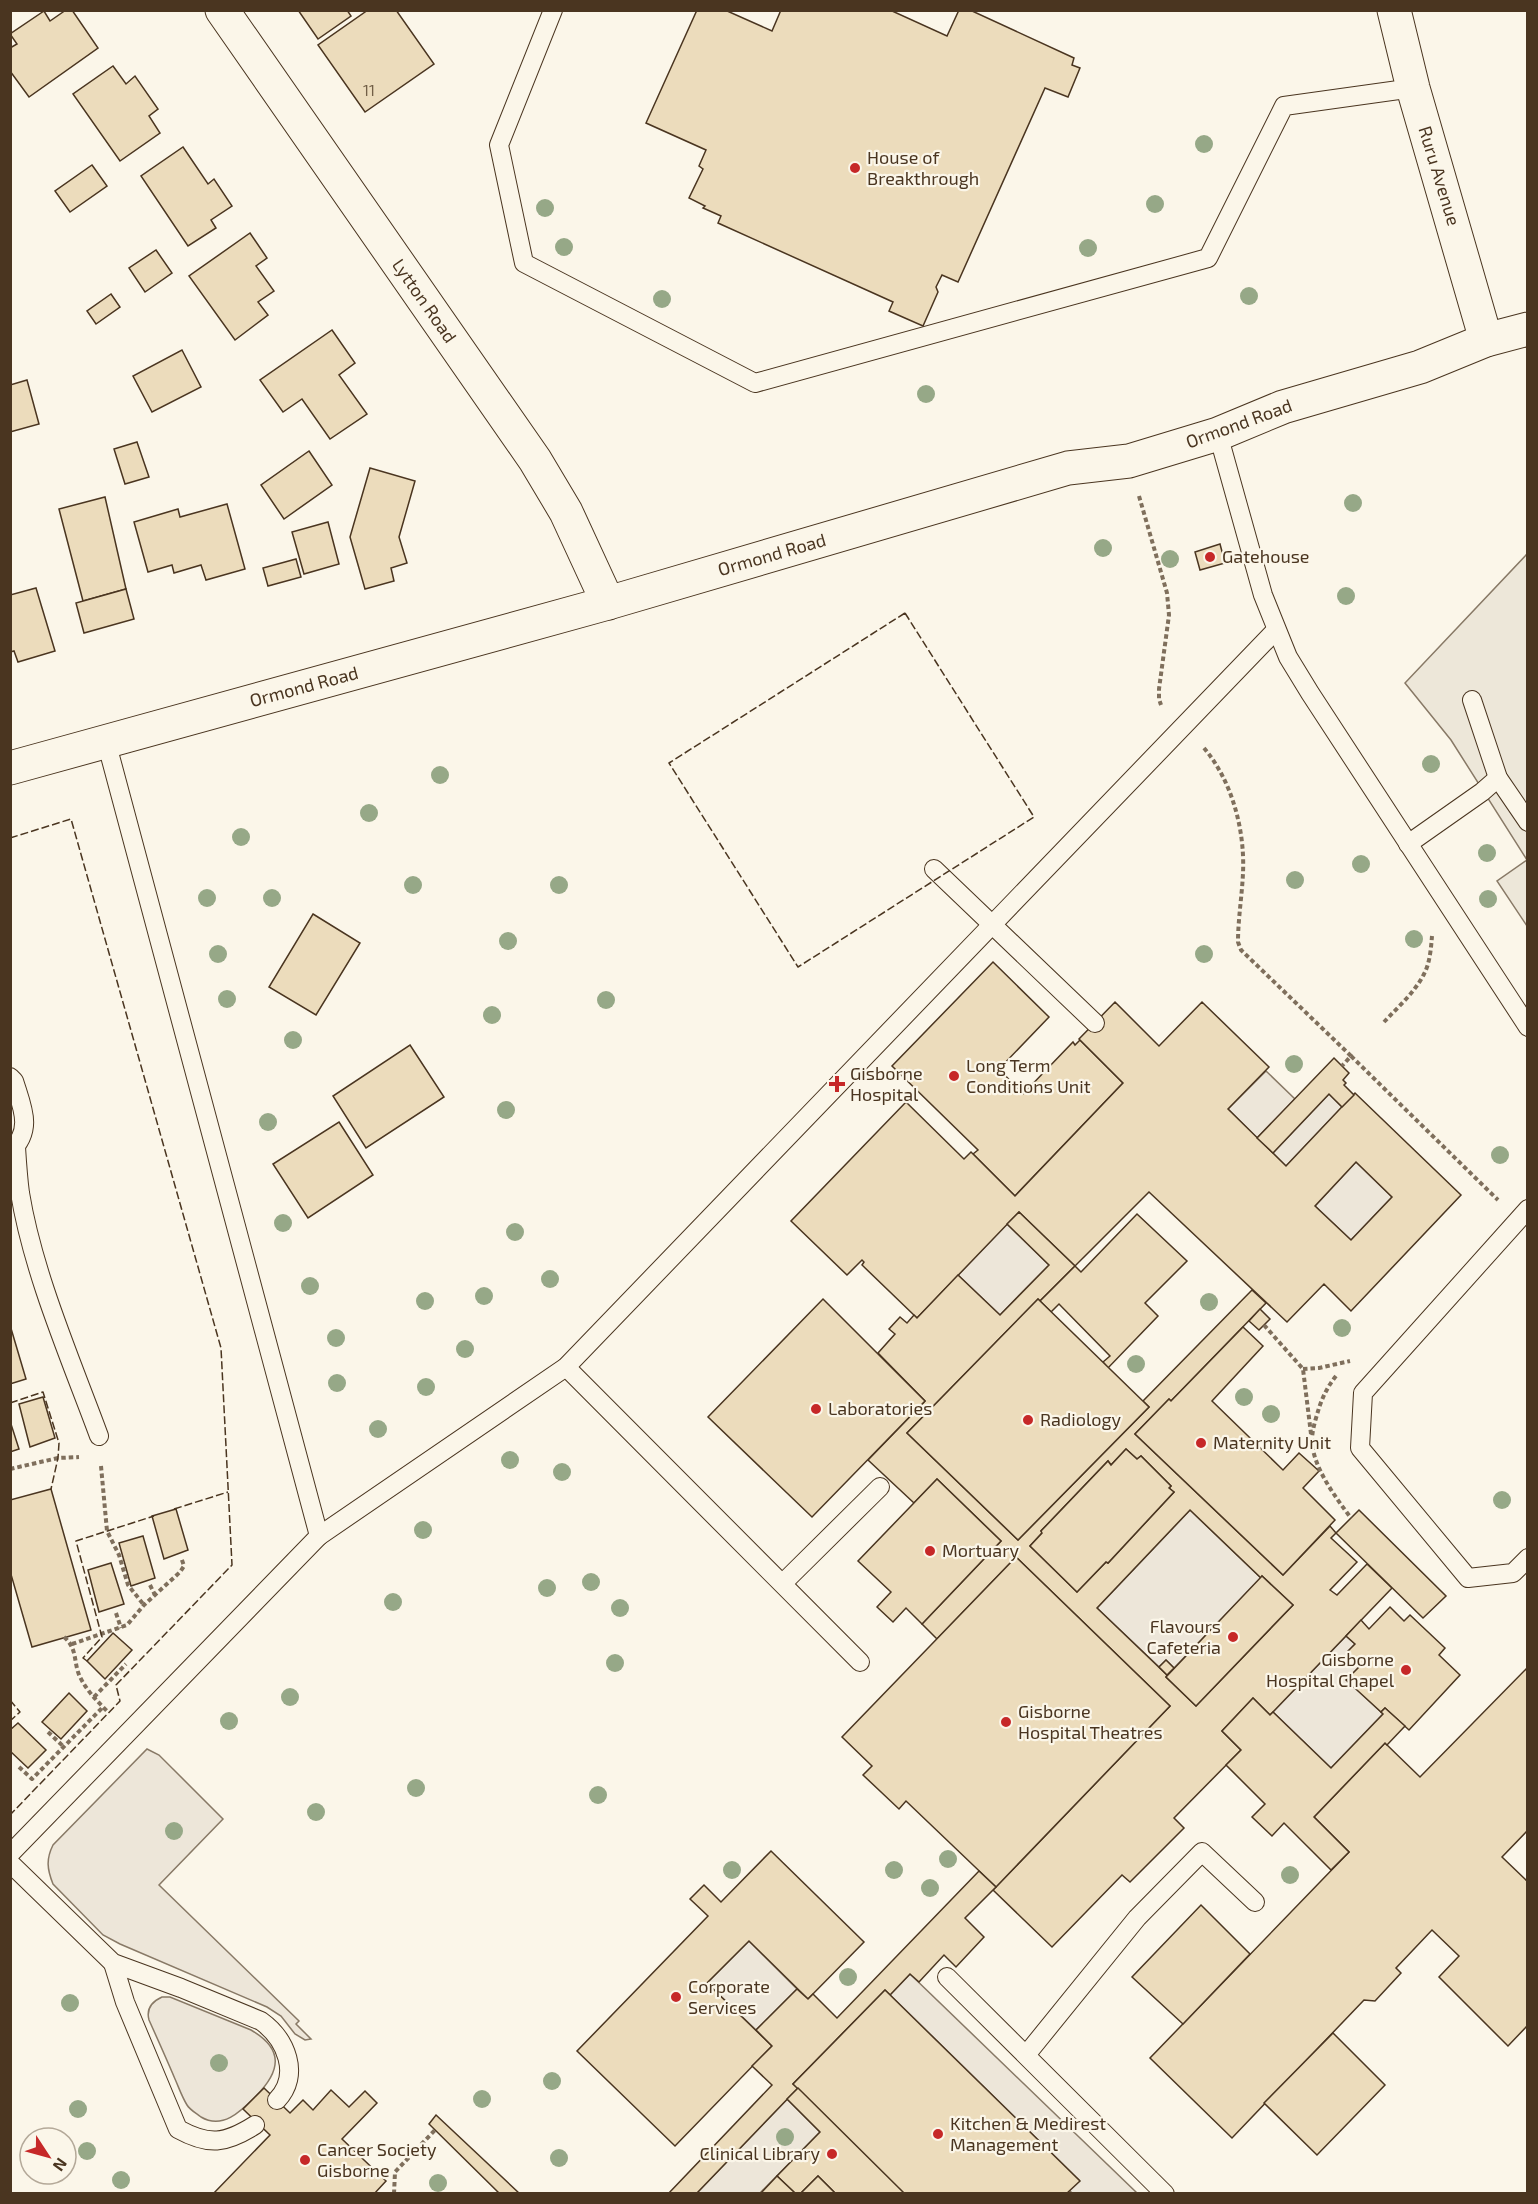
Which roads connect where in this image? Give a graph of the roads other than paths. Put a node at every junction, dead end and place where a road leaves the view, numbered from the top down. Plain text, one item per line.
1 (222, 10) edge
2 (553, 10) edge
3 (1394, 10) edge
4 (1413, 88) junction
5 (1527, 329) edge
6 (1486, 340) junction
7 (1218, 434) junction
8 (608, 603) junction
9 (1276, 630) junction
10 (1472, 700) dead end
11 (106, 741) junction
12 (10, 768) edge
13 (1498, 778) junction
14 (1527, 822) edge
15 (1408, 844) junction
16 (934, 869) dead end
17 (993, 923) junction
18 (1095, 1023) dead end
19 (1527, 1027) edge
20 (10, 1077) edge
21 (13, 1150) edge
22 (1527, 1209) edge
23 (566, 1367) junction
24 (99, 1436) road end
25 (880, 1486) dead end
26 (319, 1536) junction
27 (1527, 1558) edge
28 (783, 1583) junction
29 (860, 1662) dead end
30 (10, 1854) edge
31 (10, 1863) edge
32 (1255, 1902) dead end
33 (113, 1963) junction
34 (947, 1977) dead end
35 (1026, 2055) junction
36 (277, 2100) dead end
37 (255, 2125) dead end
38 (1166, 2193) edge

1 - 8 main road, Lytton Road
2 - 4 lane
3 - 4 main road, Ruru Avenue
4 - 6 main road, Ruru Avenue
5 - 6 main road, Ormond Road
6 - 7 main road, Ormond Road
7 - 8 main road, Ormond Road
7 - 9 lane
8 - 11 main road, Ormond Road
9 - 15 lane
9 - 17 lane
10 - 13 lane
11 - 12 main road, Ormond Road
11 - 26 lane
13 - 14 lane
13 - 15 lane
15 - 19 lane
16 - 17 lane
17 - 18 lane
17 - 23 lane
20 - 21 lane
21 - 24 lane
22 - 27 lane
23 - 26 lane
23 - 28 lane
25 - 28 lane
26 - 30 lane
28 - 29 lane
31 - 33 lane
32 - 35 lane
33 - 36 lane
33 - 37 lane
34 - 35 lane
35 - 38 lane

